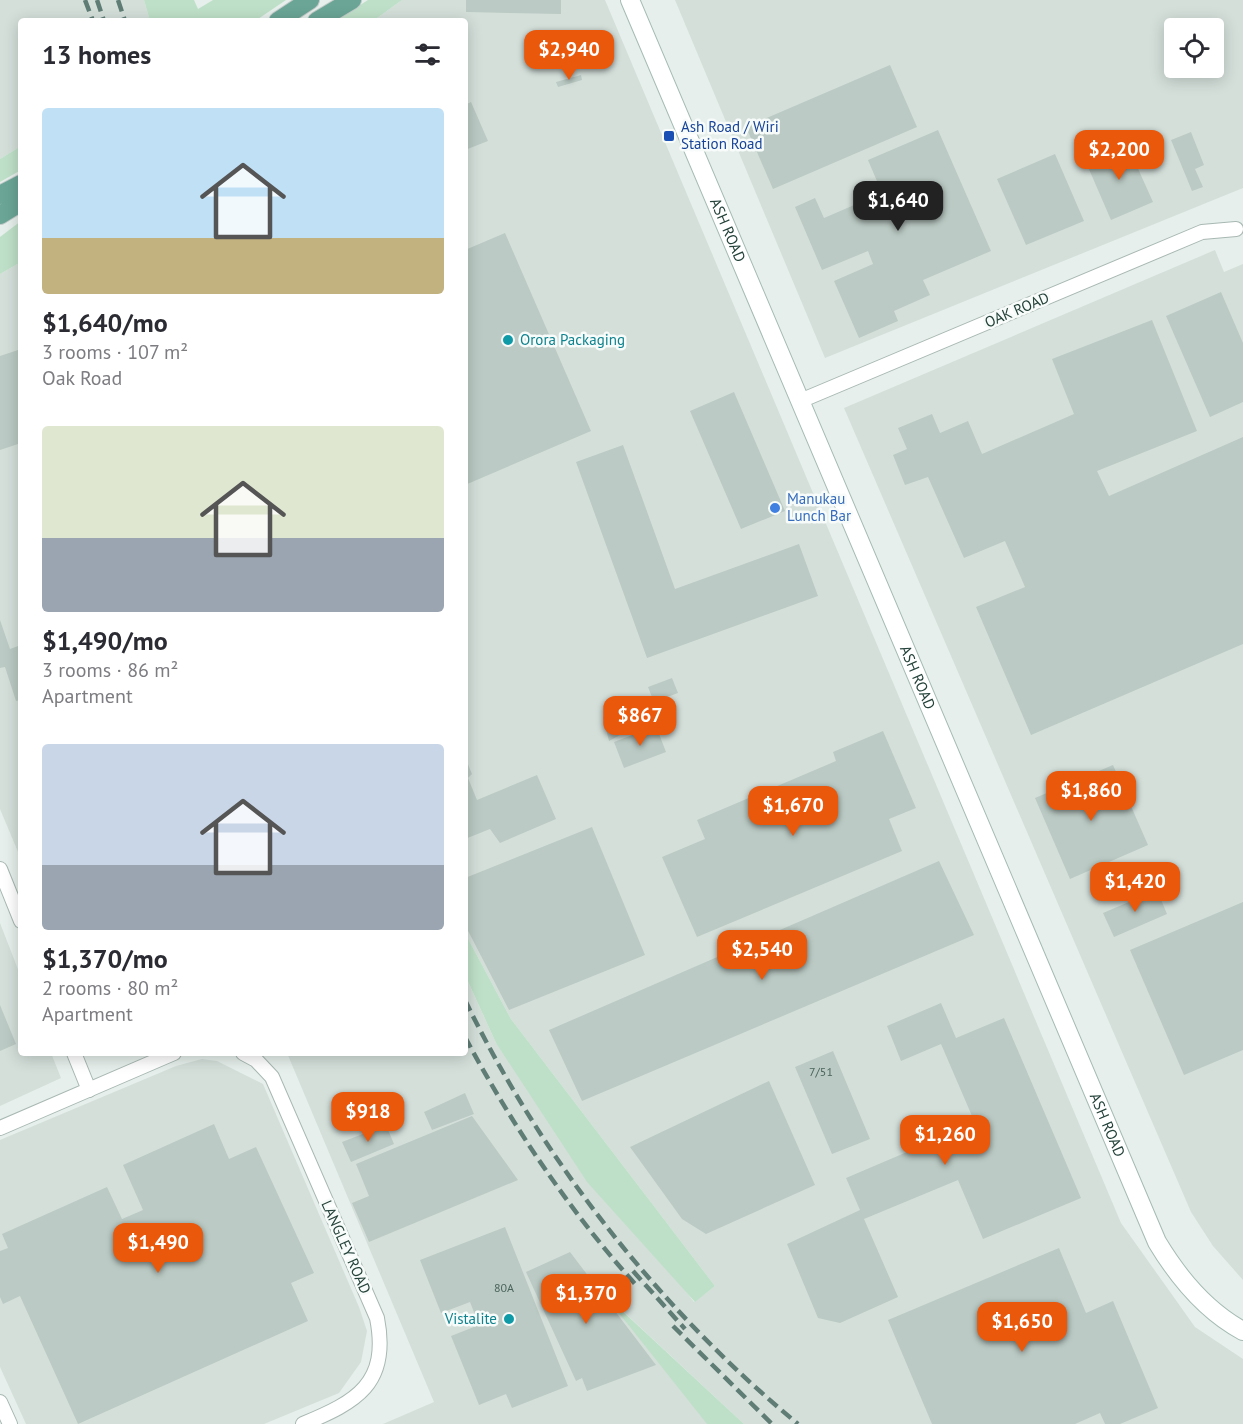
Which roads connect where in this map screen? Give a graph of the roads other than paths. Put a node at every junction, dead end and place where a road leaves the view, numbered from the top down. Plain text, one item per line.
1 (310, 0) edge
2 (352, 0) edge
3 (630, 0) edge
4 (283, 18) edge
5 (323, 18) edge
6 (18, 186) edge
7 (0, 195) edge
8 (18, 204) edge
9 (0, 215) edge
10 (1236, 229) dead end
11 (800, 401) junction
12 (0, 869) edge
13 (18, 914) edge
14 (75, 1056) edge
15 (167, 1056) edge
16 (249, 1056) edge
17 (89, 1090) junction
18 (0, 1128) edge
19 (1243, 1331) edge
20 (0, 1402) edge
21 (10, 1424) edge
22 (303, 1424) edge

1 - 4 main road
2 - 5 main road
3 - 11 main road, ASH ROAD
6 - 7 main road
8 - 9 main road
10 - 11 street, OAK ROAD
11 - 19 main road, ASH ROAD
12 - 13 street
14 - 17 street
15 - 17 street
16 - 22 street, LANGLEY ROAD
17 - 18 street
20 - 21 street

